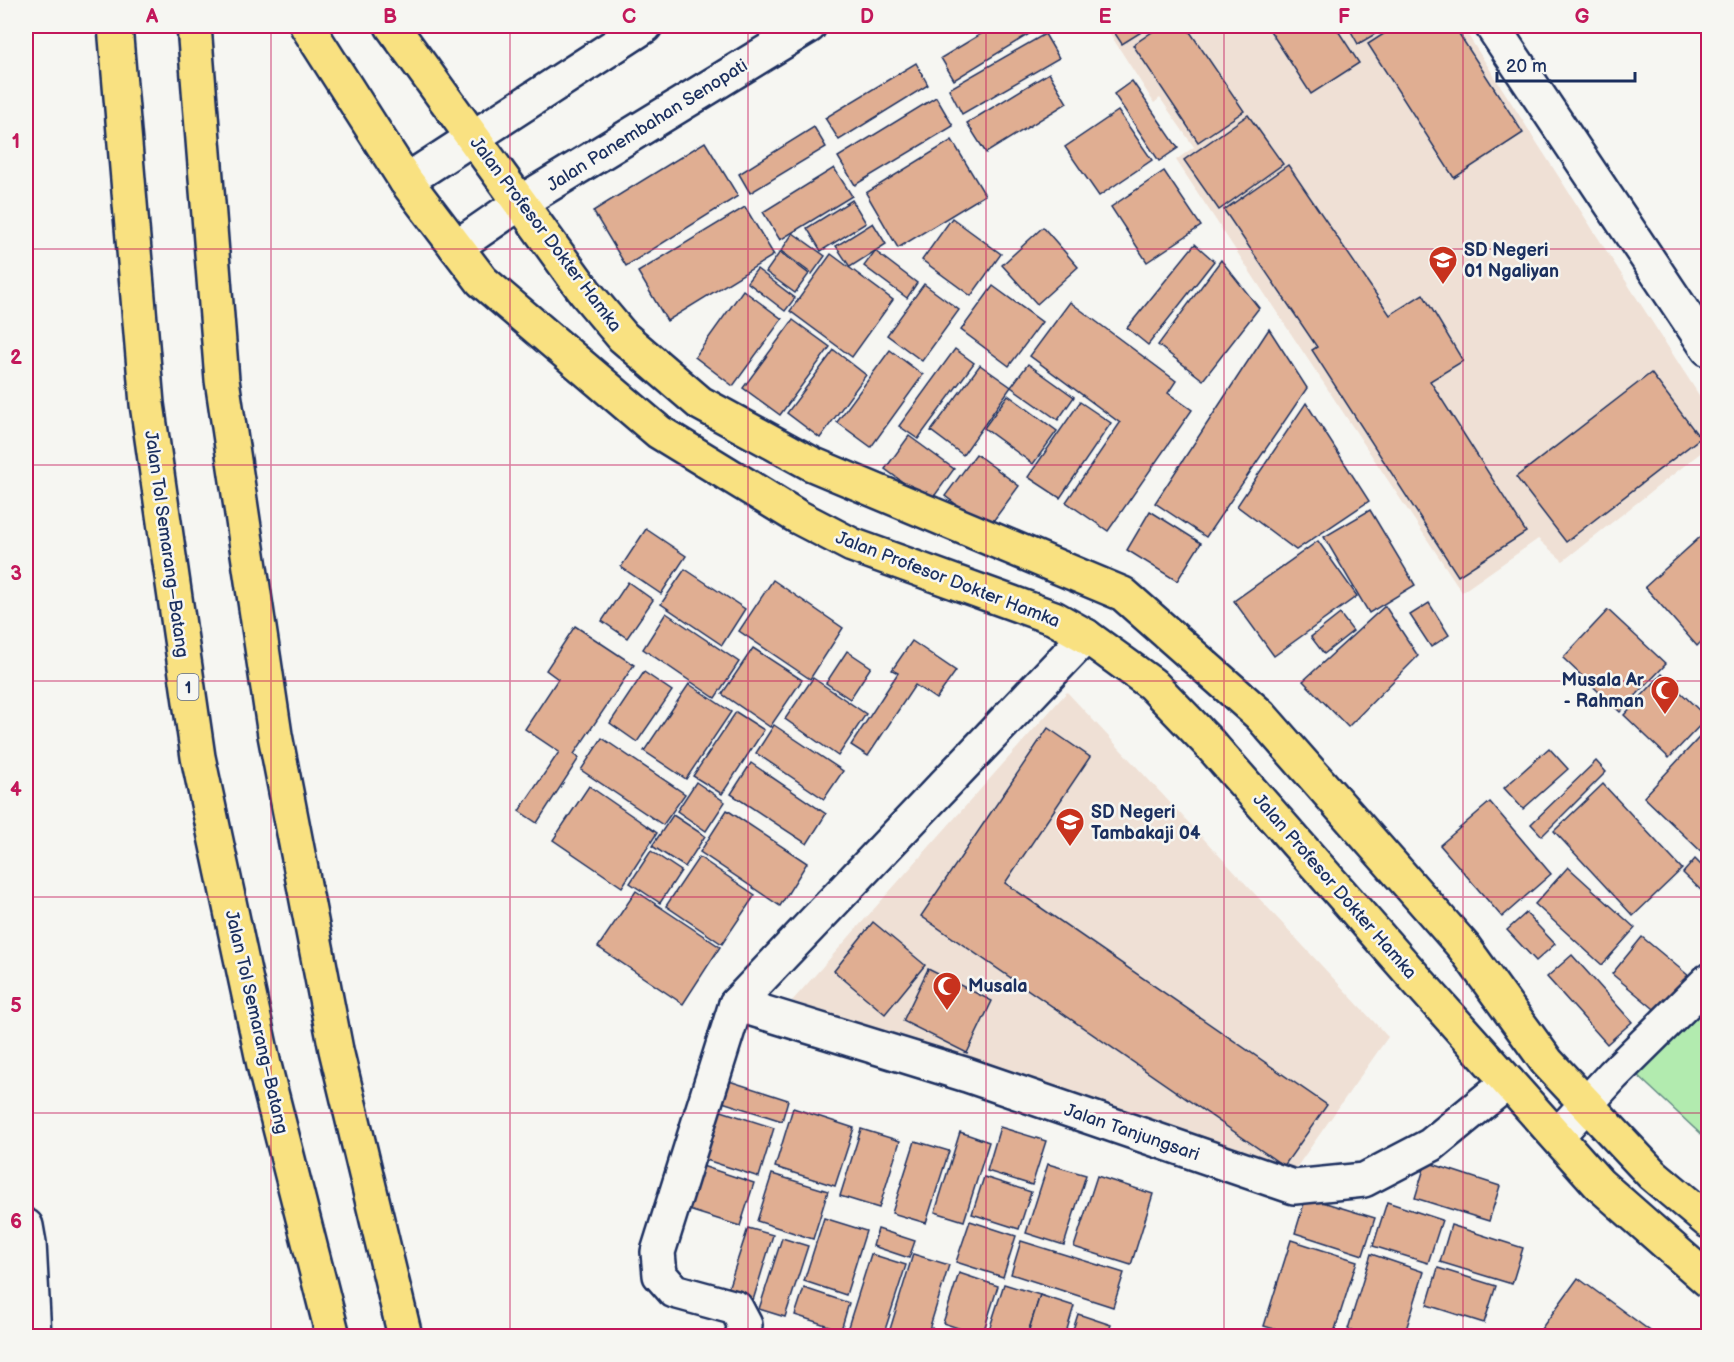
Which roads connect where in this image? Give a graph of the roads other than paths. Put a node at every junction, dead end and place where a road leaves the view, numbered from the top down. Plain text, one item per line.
1 (115, 26) edge
2 (194, 26) edge
3 (307, 26) edge
4 (392, 26) edge
5 (645, 26) edge
6 (808, 26) edge
7 (1492, 26) edge
8 (473, 137) junction
9 (406, 181) junction
10 (521, 202) junction
11 (456, 247) junction
12 (1708, 349) edge
13 (1086, 636) junction
14 (1708, 981) edge
15 (736, 1004) junction
16 (1508, 1082) junction
17 (1586, 1102) junction
18 (1557, 1136) junction
19 (1708, 1221) edge
20 (26, 1226) edge
21 (1708, 1280) edge
22 (34, 1336) edge
23 (333, 1336) edge
24 (405, 1336) edge
25 (742, 1336) edge

1 - 23 main road, Jalan Tol Semarang–Batang / 1
2 - 24 main road
3 - 9 main road, Jalan Profesor Dokter Hamka
4 - 8 main road, Jalan Profesor Dokter Hamka
5 - 8 street
6 - 10 street, Jalan Panembahan Senopati
7 - 12 street
8 - 9 street
8 - 10 main road, Jalan Profesor Dokter Hamka
9 - 11 main road, Jalan Profesor Dokter Hamka
10 - 11 street, Jalan Panembahan Senopati
10 - 17 main road, Jalan Profesor Dokter Hamka
11 - 13 main road, Jalan Profesor Dokter Hamka
13 - 15 street
13 - 16 main road, Jalan Profesor Dokter Hamka
14 - 17 street
15 - 16 street, Jalan Tanjungsari
15 - 25 street
16 - 18 main road, Jalan Profesor Dokter Hamka
17 - 18 street
17 - 19 main road, Jalan Profesor Dokter Hamka
18 - 21 main road, Jalan Profesor Dokter Hamka
20 - 22 street

